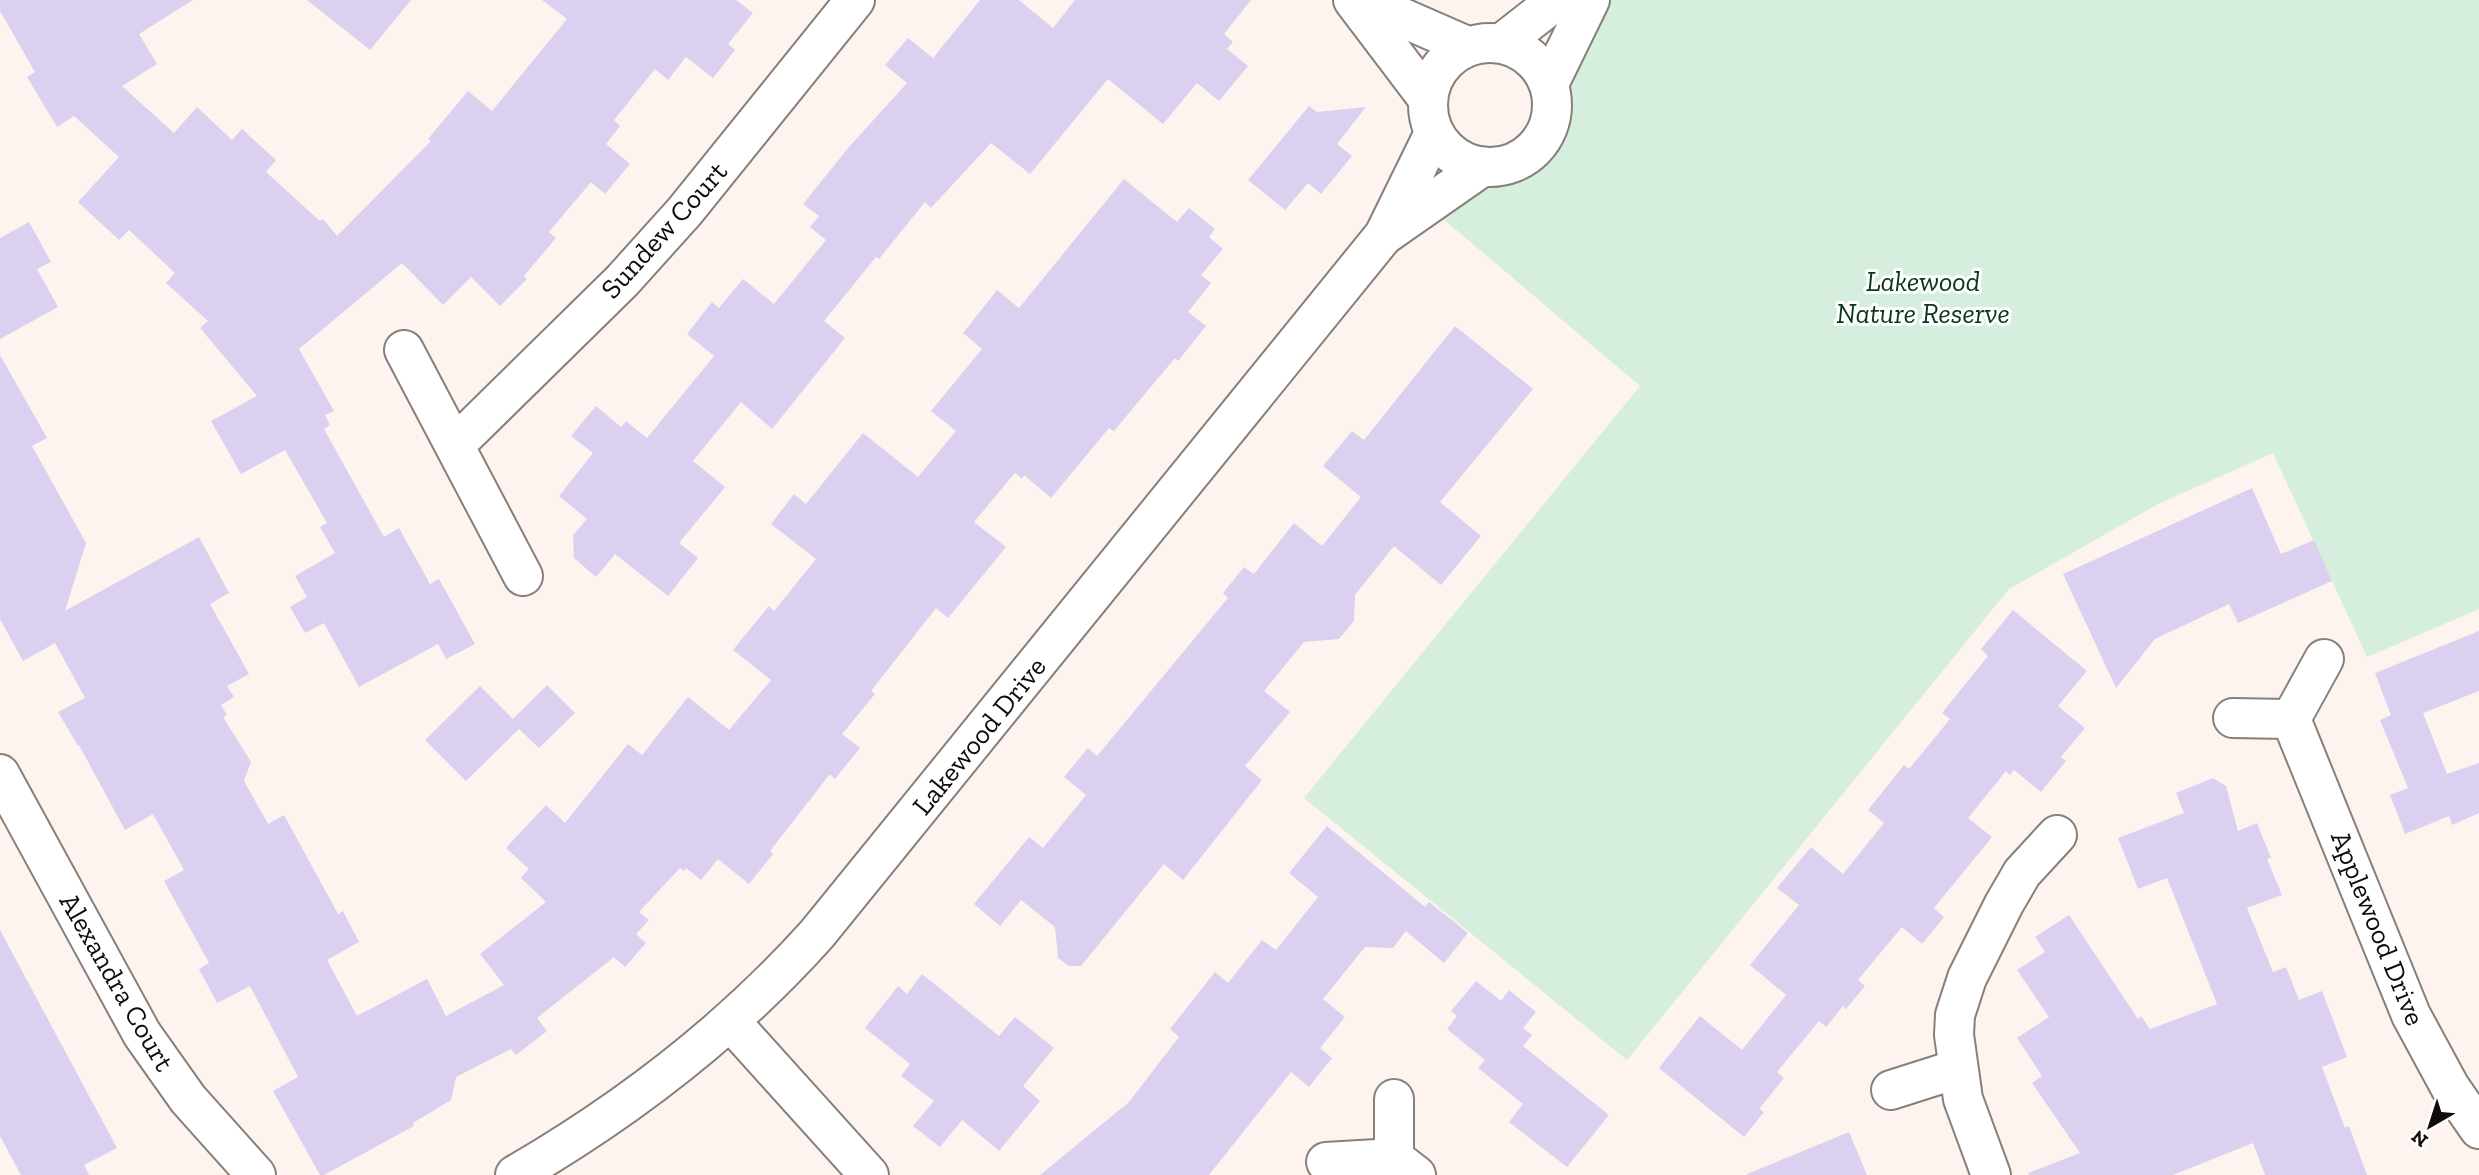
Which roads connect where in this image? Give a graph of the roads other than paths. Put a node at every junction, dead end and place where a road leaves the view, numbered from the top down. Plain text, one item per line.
1 (855, 0) edge
2 (1353, 0) edge
3 (1362, 0) edge
4 (1557, 0) edge
5 (1590, 0) edge
6 (1485, 45) junction
7 (1549, 84) junction
8 (1431, 116) junction
9 (1482, 167) junction
10 (1384, 235) junction
11 (404, 350) dead end
12 (455, 444) junction
13 (523, 576) dead end
14 (2324, 659) dead end
15 (2233, 718) dead end
16 (2291, 719) junction
17 (0, 774) edge
18 (2057, 835) dead end
19 (731, 1022) junction
20 (1957, 1069) junction
21 (1891, 1090) dead end
22 (1394, 1099) dead end
23 (2479, 1129) edge
24 (1325, 1162) dead end
25 (1405, 1166) edge
26 (256, 1175) edge
27 (515, 1175) edge
28 (869, 1175) edge
29 (1991, 1175) edge

1 - 12 street, Sundew Court
2 - 8 street
3 - 6 street
4 - 6 street
5 - 7 street
6 - 7 street
6 - 8 street
7 - 9 street
8 - 9 street
8 - 10 street, Lakewood Drive
9 - 10 street, Lakewood Drive
10 - 19 street, Lakewood Drive
11 - 12 street
12 - 13 street
14 - 16 street
15 - 16 street
16 - 23 street, Applewood Drive
17 - 26 street, Alexandra Court
18 - 20 street
19 - 27 street, Lakewood Drive
19 - 28 street
20 - 21 street
20 - 29 street
22 - 25 street
24 - 25 street

